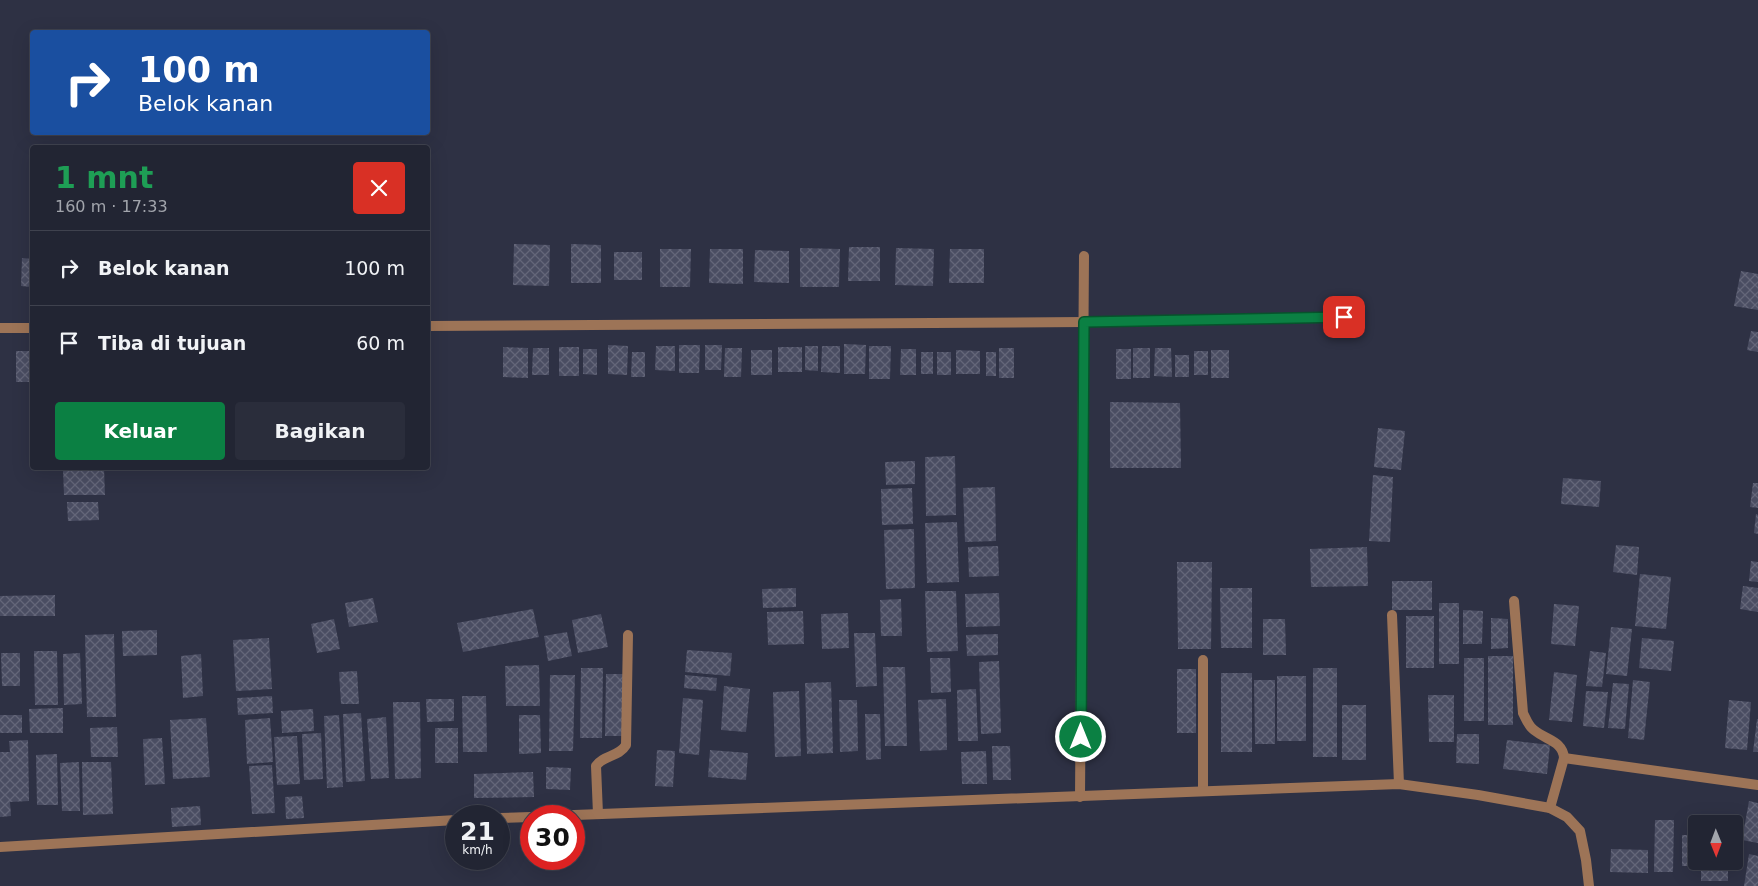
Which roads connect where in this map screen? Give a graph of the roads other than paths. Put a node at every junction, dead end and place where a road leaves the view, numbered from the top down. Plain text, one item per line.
1 (1084, 256) dead end
2 (1344, 317) dead end
3 (1084, 322) junction
4 (430, 326) edge
5 (0, 328) edge
6 (30, 328) edge
7 (1514, 601) dead end
8 (1392, 615) dead end
9 (628, 635) dead end
10 (1203, 660) dead end
11 (1564, 758) junction
12 (1399, 784) junction
13 (1758, 785) edge
14 (1203, 792) junction
15 (1080, 797) junction
16 (1550, 808) junction
17 (598, 814) junction
18 (585, 815) edge
19 (445, 821) edge
20 (0, 847) edge
21 (1589, 886) edge

1 - 3 street
2 - 3 street
3 - 4 street
3 - 15 street
5 - 6 street
7 - 11 street
8 - 12 street
9 - 17 street
10 - 14 street
11 - 13 street
11 - 16 street
12 - 14 street
12 - 16 street
14 - 15 street
15 - 17 street
16 - 21 street
17 - 18 street
19 - 20 street

